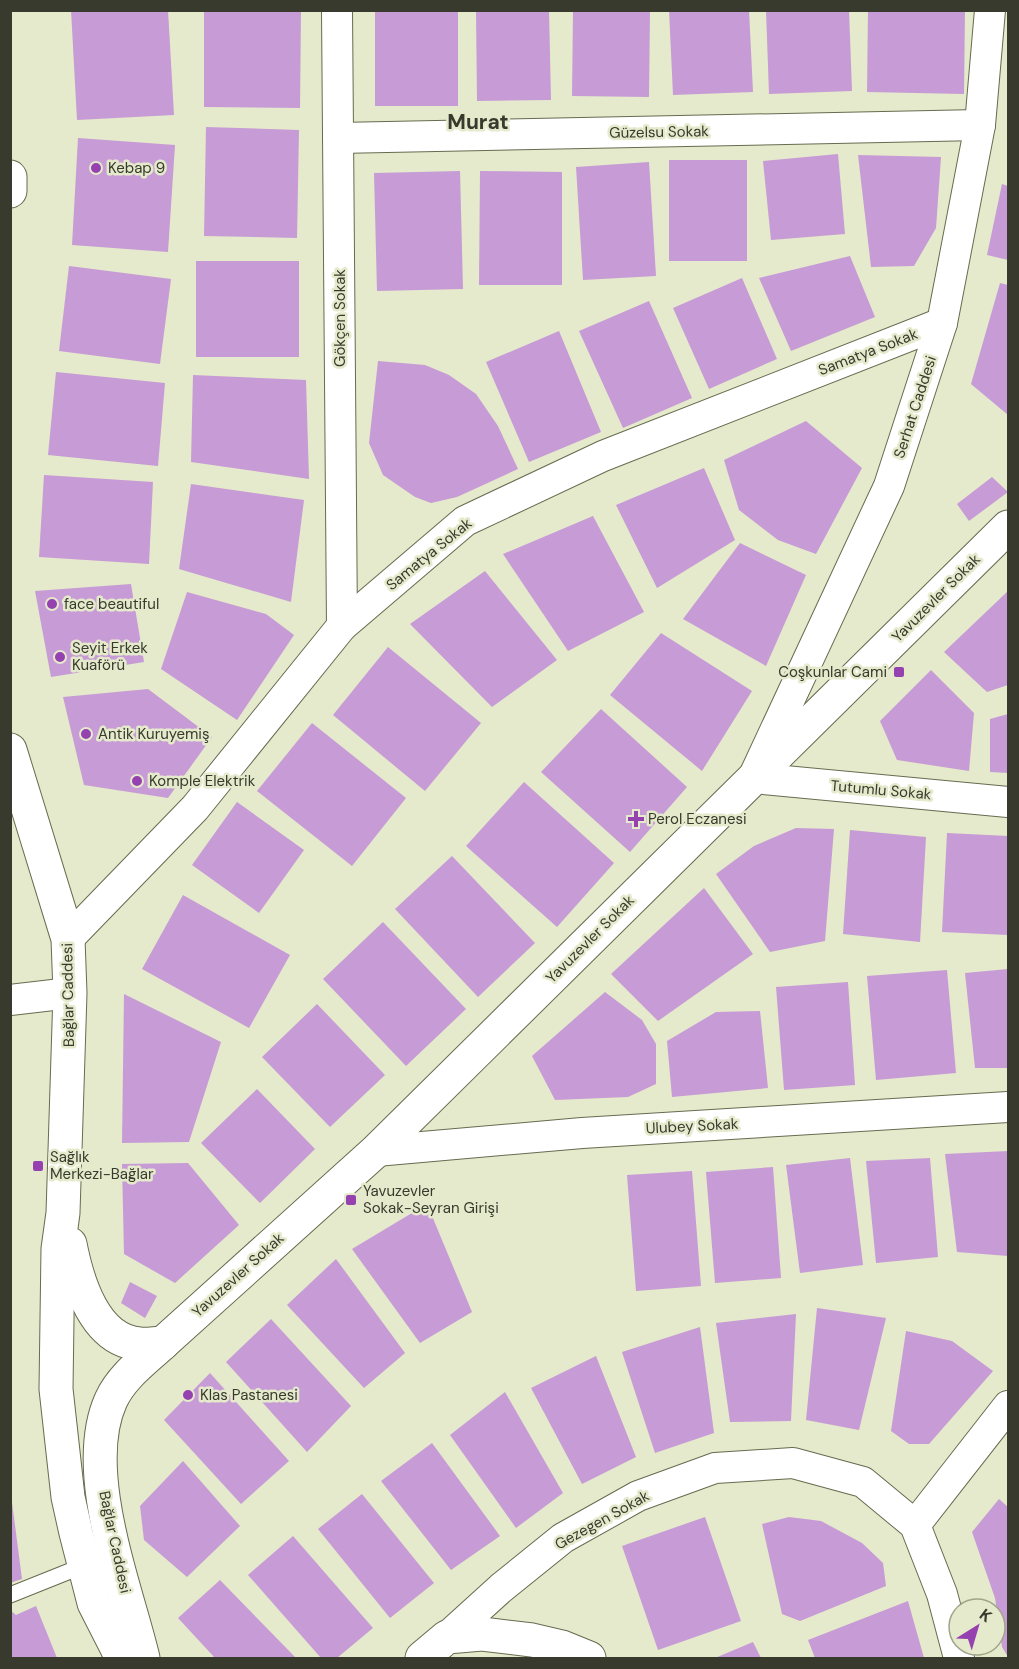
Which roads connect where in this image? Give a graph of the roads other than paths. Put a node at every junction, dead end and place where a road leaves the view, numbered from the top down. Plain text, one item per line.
1 (337, 10) edge
2 (990, 10) edge
3 (980, 125) junction
4 (339, 138) junction
5 (10, 177) edge
6 (10, 191) edge
7 (942, 323) junction
8 (1008, 527) edge
9 (342, 626) junction
10 (10, 750) edge
11 (753, 778) junction
12 (1008, 802) edge
13 (68, 939) junction
14 (70, 993) junction
15 (10, 1000) edge
16 (1008, 1107) edge
17 (376, 1151) junction
18 (63, 1213) junction
19 (163, 1343) junction
20 (1008, 1406) edge
21 (915, 1525) junction
22 (85, 1565) junction
23 (10, 1595) edge
24 (447, 1637) junction
25 (122, 1659) edge
26 (143, 1659) edge
27 (422, 1659) edge
28 (589, 1659) edge
29 (959, 1659) edge

1 - 4 street, Gökçen Sokak
2 - 3 street, Serhat Caddesi
3 - 4 street, Güzelsu Sokak
3 - 7 street, Serhat Caddesi
4 - 9 street, Gökçen Sokak
5 - 6 main road
7 - 9 street, Samatya Sokak
7 - 11 street, Serhat Caddesi
8 - 11 main road, Yavuzevler Sokak
9 - 13 street, Samatya Sokak
10 - 13 main road, Bağlar Caddesi
11 - 12 street, Tutumlu Sokak
11 - 17 main road, Yavuzevler Sokak
13 - 14 main road, Bağlar Caddesi
14 - 15 street
14 - 18 main road, Bağlar Caddesi
16 - 17 street, Ulubey Sokak
17 - 19 main road, Yavuzevler Sokak
18 - 19 main road, Bağlar Caddesi
18 - 22 main road, Bağlar Caddesi
19 - 26 main road, Bağlar Caddesi
20 - 21 street
21 - 24 street, Gezegen Sokak
21 - 29 street, Gezegen Sokak
22 - 23 lane
22 - 25 main road, Bağlar Caddesi
24 - 27 main road
24 - 28 main road

